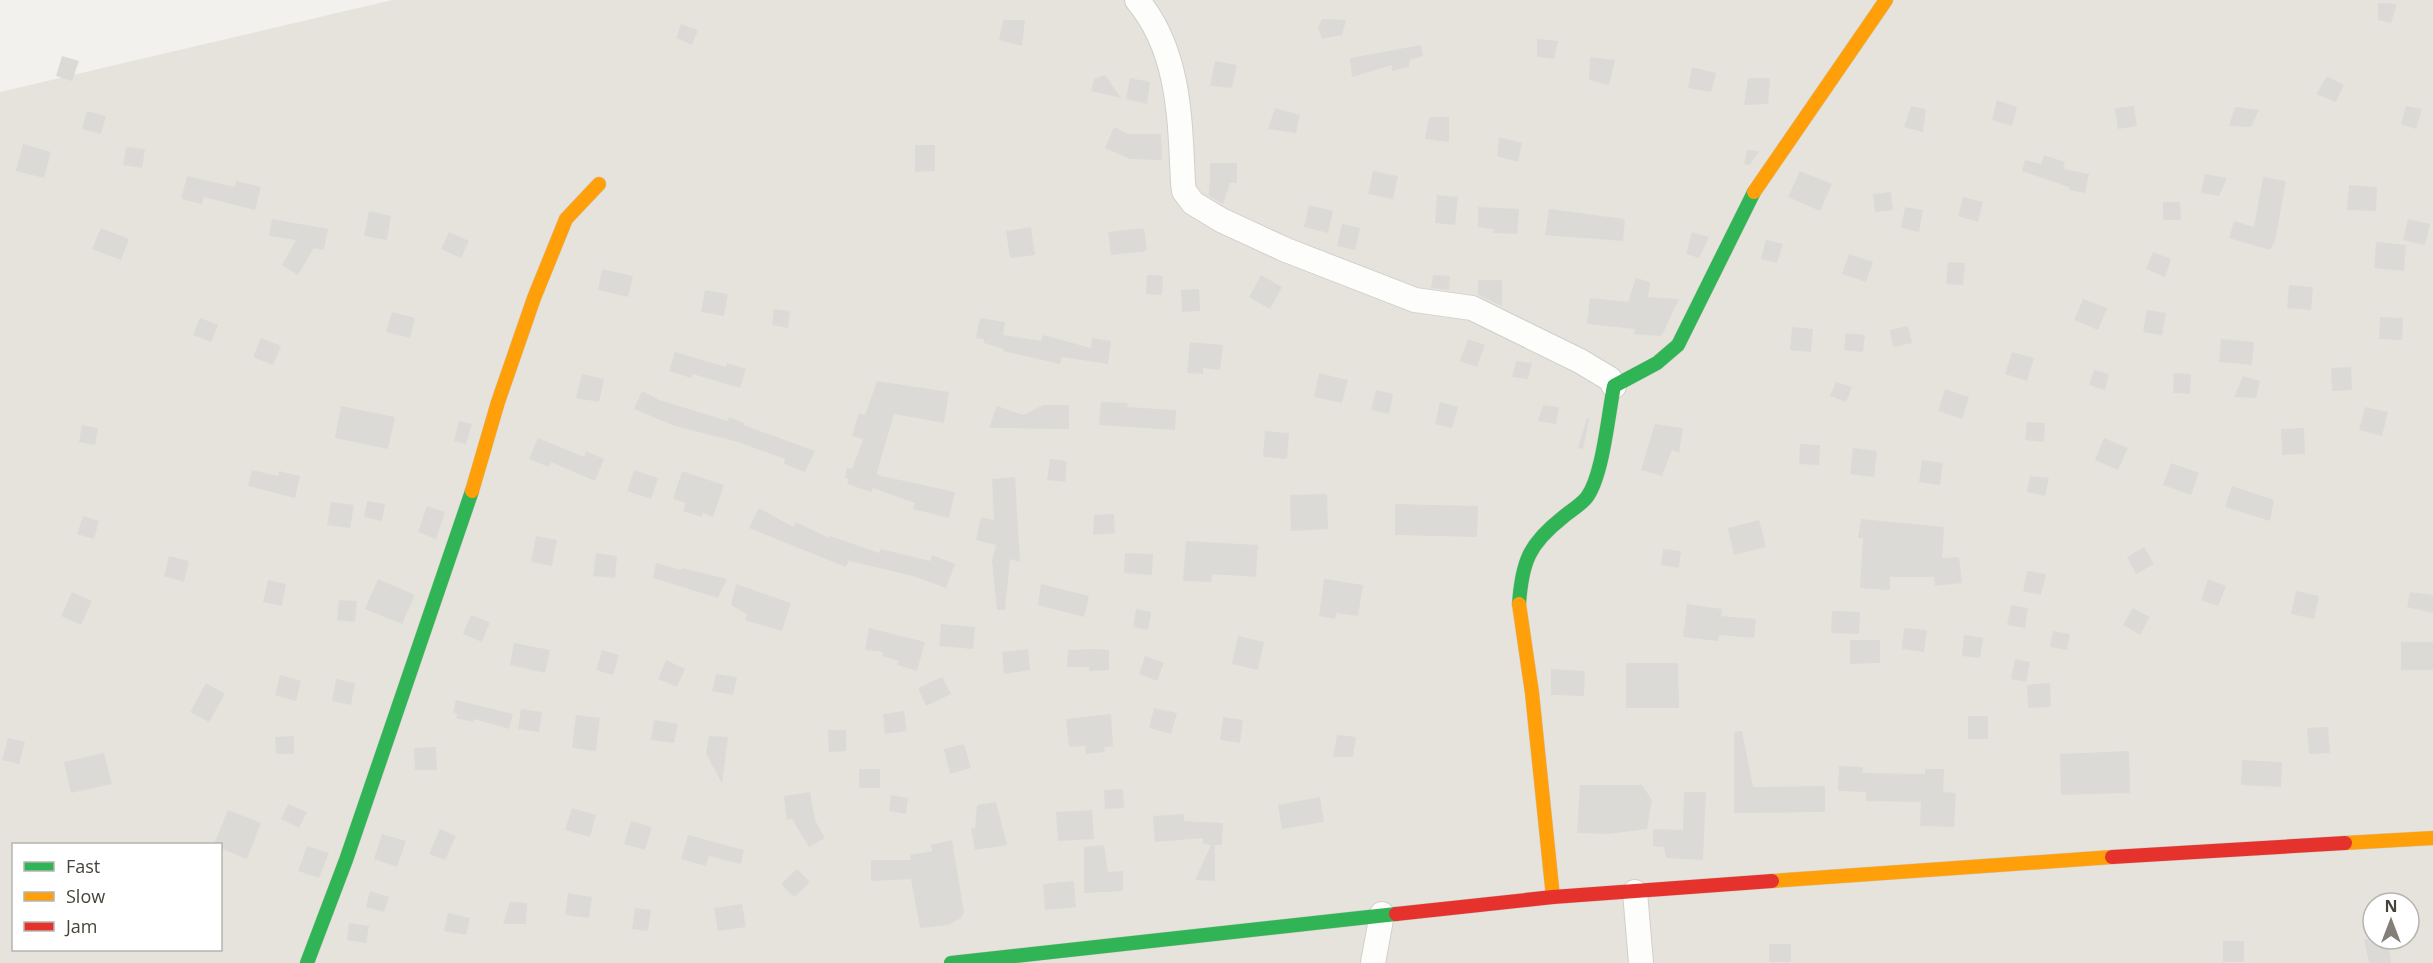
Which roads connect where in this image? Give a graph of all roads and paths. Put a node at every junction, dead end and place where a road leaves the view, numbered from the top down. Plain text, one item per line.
1 (1137, 0) edge
2 (1886, 0) edge
3 (599, 184) dead end
4 (1614, 386) junction
5 (2433, 838) edge
6 (1635, 892) junction
7 (1553, 897) junction
8 (1382, 914) junction
9 (307, 963) edge
10 (951, 963) edge
11 (1372, 963) edge
12 (1641, 963) edge

1 - 4 street
2 - 4 street
3 - 9 street
4 - 7 street
5 - 6 street
6 - 7 street
6 - 12 street
7 - 8 street
8 - 10 street
8 - 11 street

